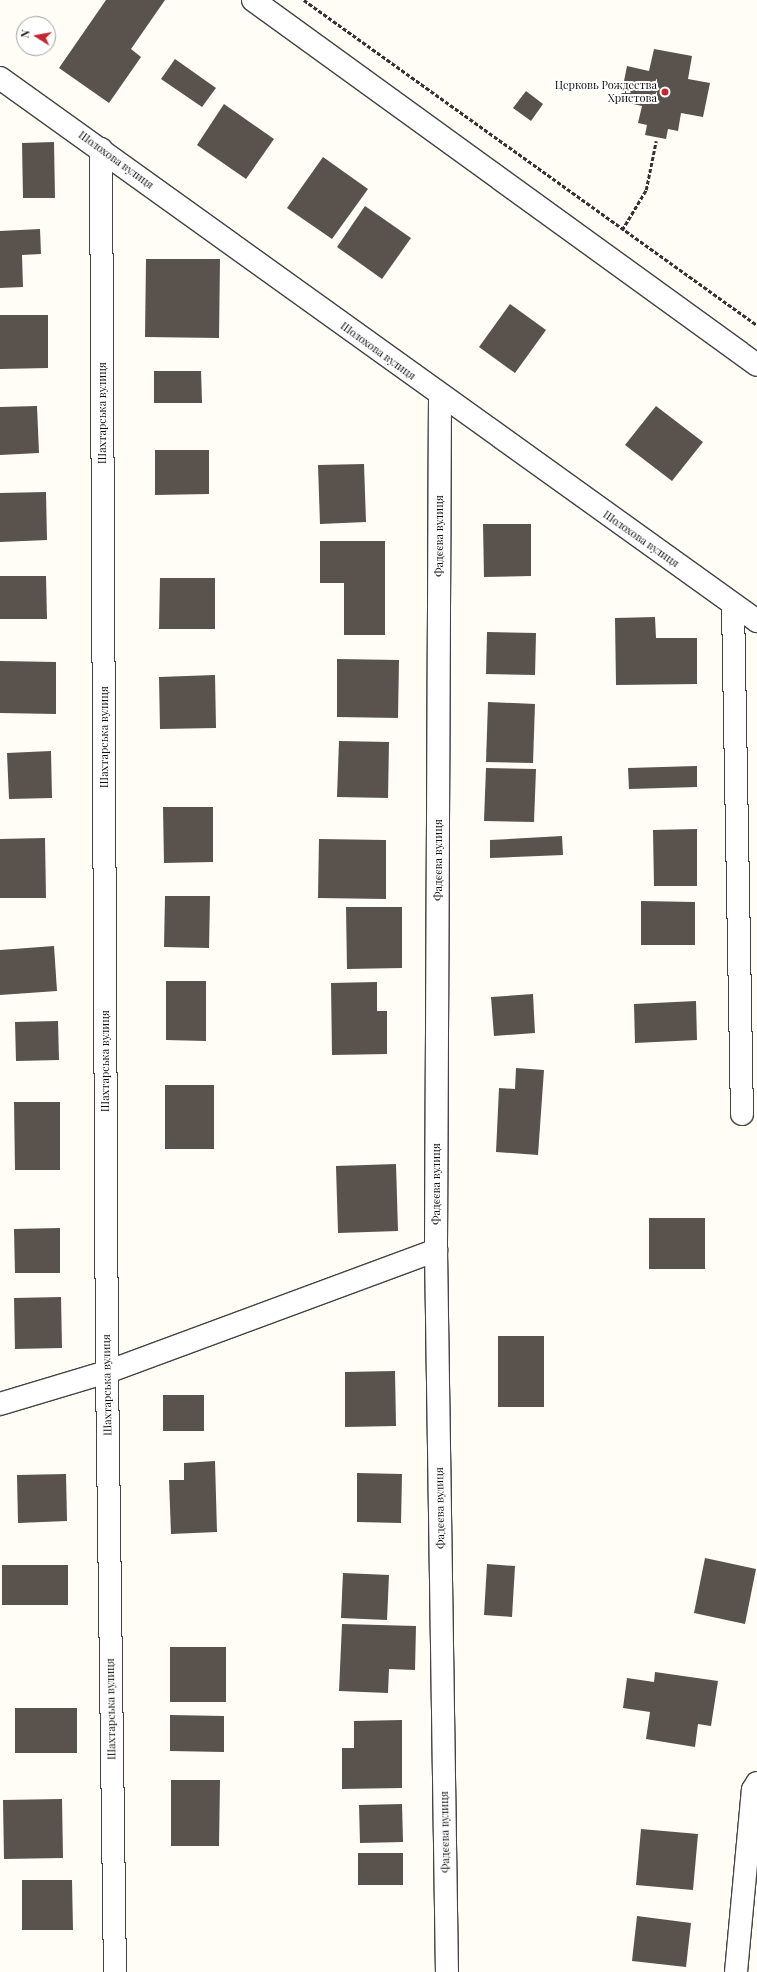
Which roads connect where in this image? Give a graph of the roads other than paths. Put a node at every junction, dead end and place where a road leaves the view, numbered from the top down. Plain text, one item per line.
1 (253, 0) edge
2 (0, 78) edge
3 (101, 149) junction
4 (757, 364) edge
5 (440, 396) junction
6 (733, 605) junction
7 (757, 621) edge
8 (742, 1114) dead end
9 (436, 1250) junction
10 (107, 1372) junction
11 (0, 1404) edge
12 (756, 1789) edge
13 (115, 1972) edge
14 (447, 1972) edge
15 (736, 1972) edge

1 - 4 street
2 - 3 street, Шолохова вулиця
3 - 5 street, Шолохова вулиця
3 - 10 street, Шахтарська вулиця
5 - 6 street, Шолохова вулиця
5 - 9 street, Фадєєва вулиця
6 - 7 street, Шолохова вулиця
6 - 8 street
9 - 10 street
9 - 14 street, Фадєєва вулиця
10 - 11 street
10 - 13 street, Шахтарська вулиця
12 - 15 street

